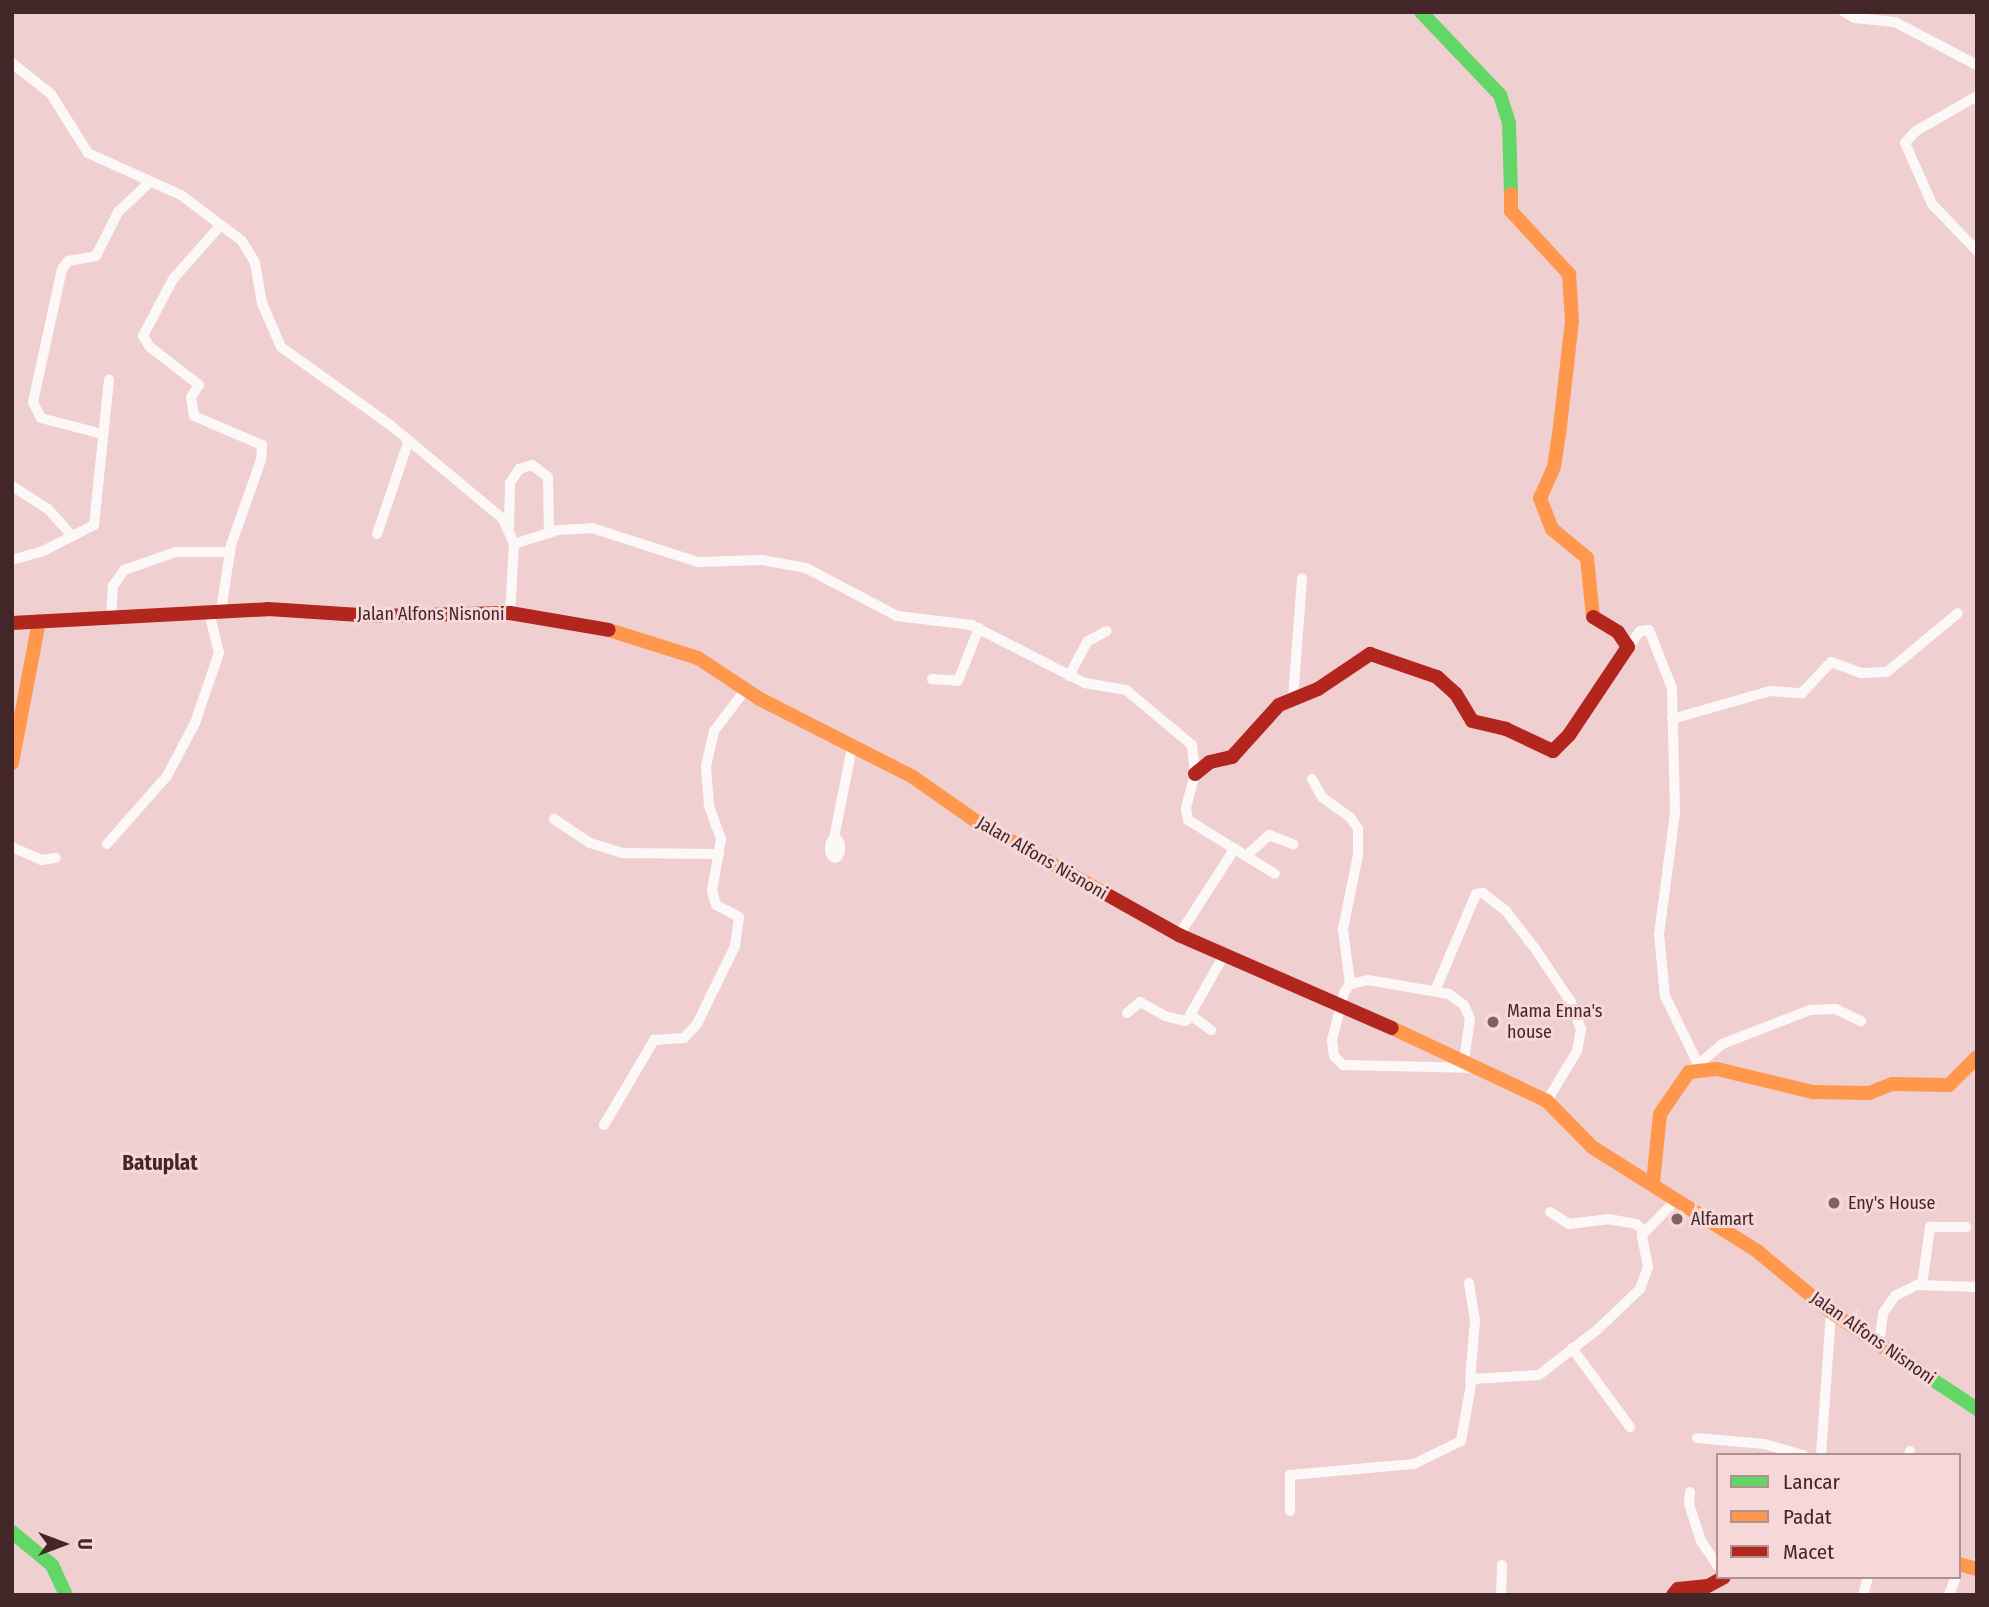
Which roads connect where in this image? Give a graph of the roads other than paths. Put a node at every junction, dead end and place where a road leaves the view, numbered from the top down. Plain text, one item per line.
1 (1421, 12) edge
2 (1843, 12) edge
3 (12, 63) edge
4 (1977, 65) edge
5 (1977, 96) edge
6 (150, 182) junction
7 (220, 226) junction
8 (1977, 251) edge
9 (109, 380) dead end
10 (102, 434) junction
11 (408, 443) junction
12 (12, 486) edge
13 (509, 529) junction
14 (549, 533) junction
15 (377, 534) dead end
16 (72, 536) junction
17 (514, 544) junction
18 (230, 552) junction
19 (12, 560) edge
20 (1302, 578) dead end
21 (215, 612) junction
22 (510, 613) junction
23 (1958, 613) dead end
24 (111, 620) junction
25 (12, 622) edge
26 (39, 622) junction
27 (979, 628) junction
28 (1107, 631) dead end
29 (1628, 647) junction
30 (1069, 676) junction
31 (932, 679) dead end
32 (746, 689) junction
33 (1293, 699) junction
34 (1672, 719) junction
35 (852, 748) junction
36 (12, 763) edge
37 (1195, 774) junction
38 (1312, 779) dead end
39 (554, 819) dead end
40 (834, 838) dead end
41 (107, 844) dead end
42 (1293, 844) dead end
43 (12, 847) edge
44 (1235, 848) junction
45 (719, 854) junction
46 (1247, 855) junction
47 (56, 858) dead end
48 (1275, 874) dead end
49 (1179, 935) junction
50 (1224, 955) junction
51 (1350, 984) junction
52 (1435, 991) junction
53 (1341, 1005) junction
54 (1127, 1013) dead end
55 (1191, 1018) junction
56 (1861, 1021) dead end
57 (1211, 1030) dead end
58 (1977, 1057) edge
59 (1464, 1060) junction
60 (1482, 1068) junction
61 (1693, 1068) junction
62 (1547, 1101) junction
63 (604, 1125) dead end
64 (1653, 1183) junction
65 (1676, 1200) junction
66 (1550, 1212) dead end
67 (1966, 1227) dead end
68 (1644, 1231) junction
69 (1469, 1283) dead end
70 (1923, 1286) junction
71 (1977, 1287) edge
72 (1831, 1312) junction
73 (1879, 1343) junction
74 (1572, 1348) junction
75 (1470, 1381) junction
76 (1977, 1409) edge
77 (1630, 1427) dead end
78 (1697, 1438) dead end
79 (1796, 1453) edge
80 (1821, 1453) edge
81 (1690, 1492) dead end
82 (1290, 1511) dead end
83 (12, 1532) edge
84 (1716, 1563) edge
85 (1502, 1564) dead end
86 (1720, 1579) edge
87 (66, 1595) edge
88 (1501, 1595) edge
89 (1673, 1595) edge

1 - 29 main road
2 - 4 street
3 - 6 street
5 - 8 street
6 - 7 street
6 - 10 street
7 - 11 street
7 - 18 street
9 - 10 street
10 - 16 street
11 - 13 street
11 - 15 street
12 - 16 street
13 - 14 street
13 - 17 street
14 - 17 street
14 - 27 street
16 - 19 street
17 - 22 street
18 - 21 street
18 - 24 street
20 - 33 street
21 - 22 main road, Jalan Alfons Nisnoni
21 - 24 main road, Jalan Alfons Nisnoni
21 - 41 street
22 - 32 main road, Jalan Alfons Nisnoni
23 - 34 street
24 - 26 main road, Jalan Alfons Nisnoni
25 - 26 main road, Jalan Alfons Nisnoni
26 - 36 main road
27 - 30 street
27 - 31 street
28 - 30 street
29 - 33 main road
29 - 34 street
30 - 37 street
32 - 35 main road, Jalan Alfons Nisnoni
32 - 45 street
33 - 37 main road
34 - 61 street
35 - 40 street
35 - 49 main road, Jalan Alfons Nisnoni
37 - 44 street
38 - 51 street
39 - 45 street
42 - 46 street
43 - 47 street
44 - 46 street
44 - 49 street
45 - 63 street
46 - 48 street
49 - 50 main road, Jalan Alfons Nisnoni
50 - 53 main road, Jalan Alfons Nisnoni
50 - 55 street
51 - 52 street
51 - 53 street
52 - 59 street
52 - 62 street
53 - 59 main road, Jalan Alfons Nisnoni
53 - 60 street
54 - 55 street
55 - 57 street
56 - 61 street
58 - 61 main road
59 - 60 main road, Jalan Alfons Nisnoni
60 - 62 main road, Jalan Alfons Nisnoni
61 - 64 main road
62 - 64 main road, Jalan Alfons Nisnoni
64 - 65 main road, Jalan Alfons Nisnoni
65 - 68 street
65 - 72 main road, Jalan Alfons Nisnoni
66 - 68 street
67 - 70 street
68 - 74 street
69 - 75 street
70 - 71 street
70 - 73 street
72 - 73 main road, Jalan Alfons Nisnoni
72 - 80 street
73 - 76 main road, Jalan Alfons Nisnoni
74 - 75 street
74 - 77 street
75 - 82 street
78 - 79 street
81 - 84 street
83 - 87 main road
85 - 88 street
86 - 89 main road

